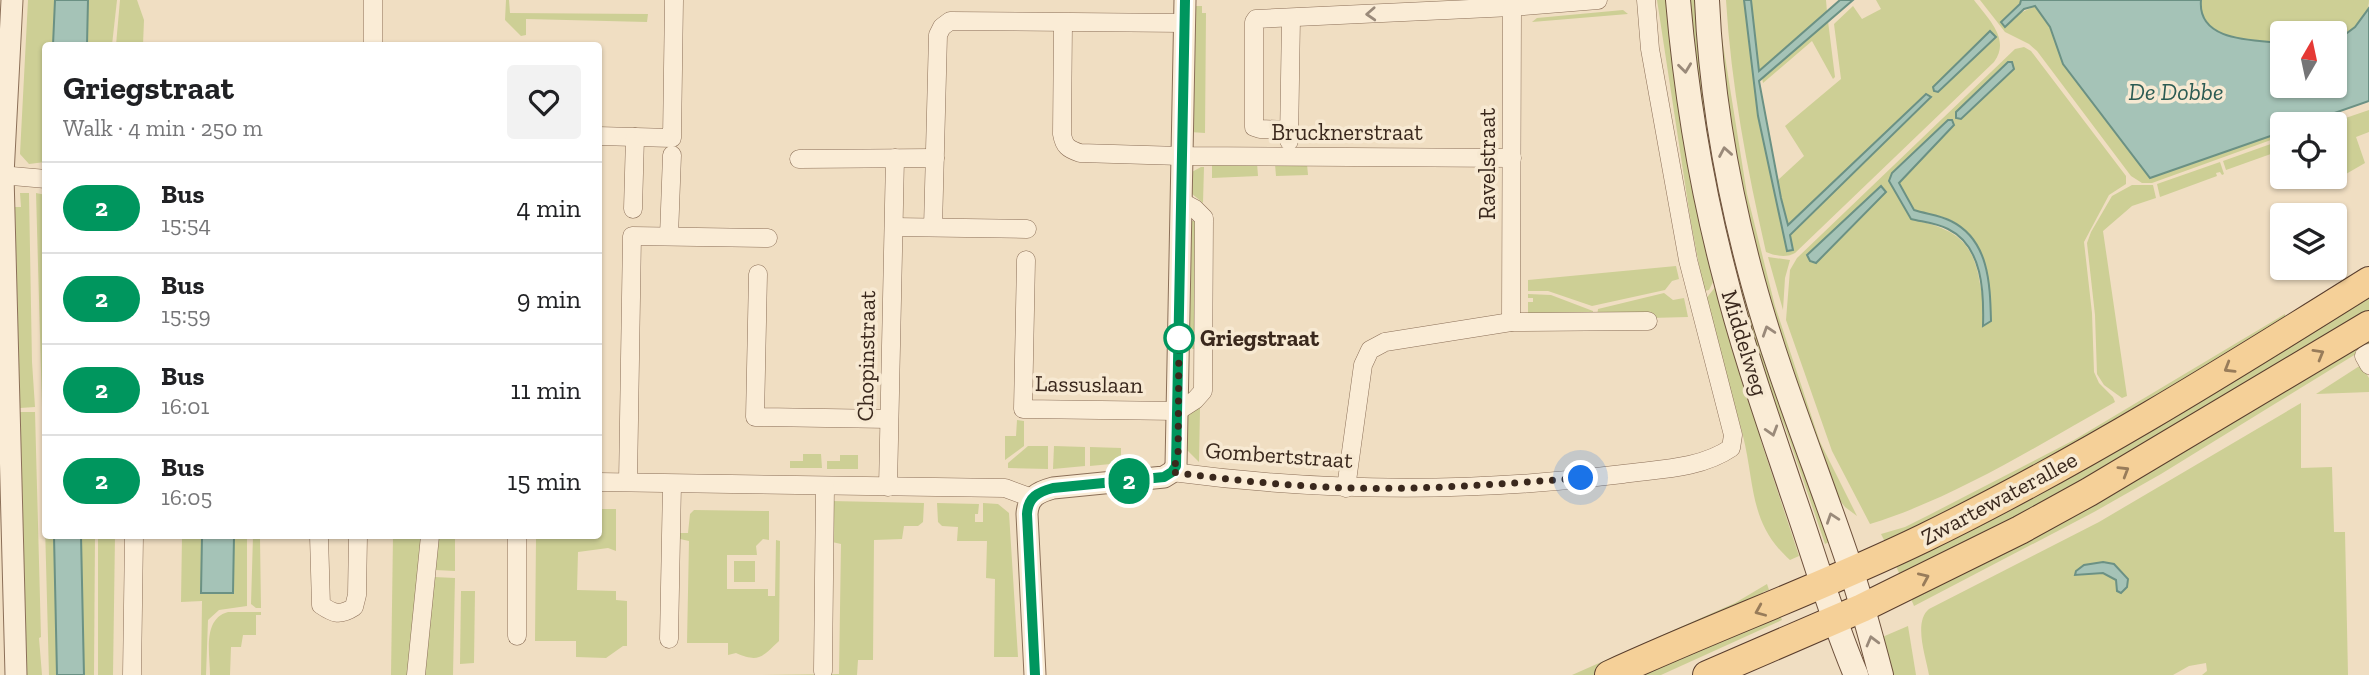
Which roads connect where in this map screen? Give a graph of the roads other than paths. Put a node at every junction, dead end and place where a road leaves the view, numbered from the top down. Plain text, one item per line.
1 (12, 0) edge
2 (373, 0) edge
3 (674, 0) edge
4 (1185, 0) edge
5 (1598, 0) edge
6 (1646, 0) edge
7 (1678, 0) edge
8 (1707, 0) edge
9 (1512, 6) junction
10 (1291, 18) junction
11 (1063, 23) junction
12 (1185, 23) junction
13 (373, 42) edge
14 (1290, 130) junction
15 (602, 136) edge
16 (635, 137) junction
17 (672, 155) dead end
18 (1181, 156) junction
19 (1289, 156) junction
20 (895, 158) junction
21 (935, 158) junction
22 (1512, 158) junction
23 (799, 159) dead end
24 (1, 175) edge
25 (42, 179) edge
26 (633, 209) dead end
27 (894, 227) junction
28 (933, 227) junction
29 (1027, 229) dead end
30 (669, 236) junction
31 (768, 238) dead end
32 (1026, 260) dead end
33 (758, 274) dead end
34 (2369, 281) edge
35 (1648, 321) dead end
36 (1510, 322) junction
37 (2369, 325) edge
38 (1178, 411) junction
39 (889, 419) junction
40 (1731, 448) joint
41 (1172, 472) junction
42 (602, 482) edge
43 (628, 482) junction
44 (672, 484) junction
45 (825, 487) junction
46 (888, 487) junction
47 (1346, 488) junction
48 (1031, 498) junction
49 (134, 539) edge
50 (319, 539) edge
51 (358, 539) edge
52 (430, 539) edge
53 (517, 539) edge
54 (1851, 571) junction
55 (1823, 584) junction
56 (1862, 608) junction
57 (1834, 620) junction
58 (517, 636) dead end
59 (669, 639) dead end
60 (823, 671) dead end
61 (16, 675) edge
62 (132, 675) edge
63 (416, 675) edge
64 (1035, 675) edge
65 (1609, 675) edge
66 (1707, 675) edge
67 (1856, 675) edge
68 (1881, 675) edge

1 - 24 street
2 - 13 street
3 - 16 street
4 - 12 street
5 - 9 street
6 - 40 street, Middelweg
7 -> 55 main road, Middelweg
54 -> 8 main road, Middelweg
9 -> 10 street
9 - 22 street, Ravelstraat
10 - 14 street
10 - 14 street
11 - 12 street
11 - 18 street
11 - 21 street
12 - 18 street
14 - 19 street
15 - 16 street
16 - 26 street
17 - 30 street
18 - 19 street, Brucknerstraat
18 - 38 street
19 - 22 street, Brucknerstraat
20 - 21 street
20 - 23 street
20 - 27 street, Chopinstraat
21 - 28 street
22 - 36 street, Ravelstraat
24 - 25 street
24 - 61 street
27 - 28 street
27 - 39 street, Chopinstraat
28 - 29 street
30 - 31 street
30 - 43 street
32 - 38 street, Lassuslaan
33 - 39 street
34 -> 54 main road, Zwartewaterallee
35 - 36 street
36 - 47 street
56 -> 37 main road, Zwartewaterallee
38 - 41 street
39 - 46 street, Chopinstraat
40 - 47 street, Gombertstraat
41 - 47 street, Gombertstraat
41 - 48 street, Gombertstraat
42 - 43 street
43 - 44 street
44 - 45 street
44 - 59 street
45 - 46 street
45 - 60 street
46 - 48 street
48 - 64 street
49 - 62 street
50 - 51 street
52 - 63 street
53 - 58 street
54 - 55 main road, Zwartewaterallee
54 - 56 main road, Middelweg
55 - 57 main road, Middelweg
55 -> 65 main road, Zwartewaterallee
56 - 57 main road, Zwartewaterallee
68 -> 56 main road, Middelweg
57 - 66 main road, Zwartewaterallee
57 - 67 main road, Middelweg

